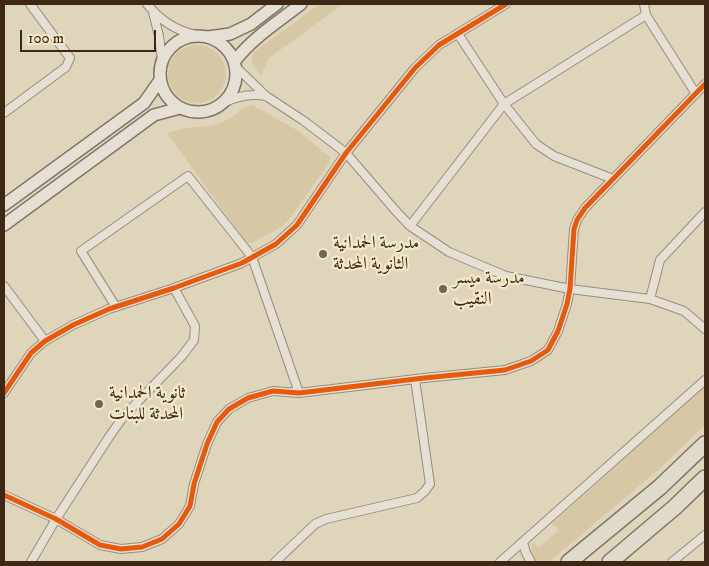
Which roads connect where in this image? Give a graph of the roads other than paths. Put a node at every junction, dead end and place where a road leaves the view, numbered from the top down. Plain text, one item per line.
1 (30, 4) edge
2 (147, 4) edge
3 (277, 4) edge
4 (301, 4) edge
5 (506, 4) edge
6 (644, 4) edge
7 (153, 12) junction
8 (646, 15) junction
9 (458, 34) junction
10 (202, 36) junction
11 (162, 60) junction
12 (235, 64) junction
13 (160, 80) junction
14 (705, 84) edge
15 (696, 94) junction
16 (266, 96) junction
17 (223, 103) junction
18 (504, 104) junction
19 (180, 108) junction
20 (4, 113) edge
21 (346, 153) junction
22 (614, 179) junction
23 (4, 205) edge
24 (705, 212) edge
25 (4, 225) edge
26 (410, 226) junction
27 (252, 257) junction
28 (4, 286) edge
29 (174, 288) junction
30 (570, 289) junction
31 (650, 299) junction
32 (116, 307) junction
33 (705, 329) edge
34 (45, 341) junction
35 (415, 379) junction
36 (705, 380) edge
37 (4, 393) edge
38 (298, 393) junction
39 (705, 444) edge
40 (705, 478) edge
41 (4, 495) edge
42 (56, 519) junction
43 (705, 535) edge
44 (523, 542) junction
45 (31, 562) edge
46 (275, 562) edge
47 (500, 562) edge
48 (531, 562) edge
49 (569, 562) edge
50 (610, 562) edge
51 (672, 562) edge

1 - 20 street
2 - 7 street
3 - 10 street
4 - 12 street
5 - 9 street
6 - 8 street
7 - 10 street
7 - 11 street
8 - 15 street
8 - 18 street
9 - 18 street
9 - 21 street
10 - 11 street
10 - 12 street
11 - 13 street
12 - 16 street
12 - 17 street
13 - 19 street
13 - 23 street
14 - 15 street
15 - 22 street
16 - 17 street
16 - 21 street
17 - 19 street
18 - 22 street
18 - 26 street
19 - 25 street
21 - 26 street
21 - 27 street
22 - 30 street
24 - 31 street
26 - 30 street
27 - 29 street
27 - 32 street
27 - 38 street
28 - 34 street
29 - 32 street
29 - 42 street
30 - 31 street
30 - 35 street
31 - 33 street
32 - 34 street
34 - 37 street
35 - 38 street
35 - 46 street
36 - 44 street
38 - 42 street
39 - 49 highway
40 - 50 highway
41 - 42 street
42 - 45 street
43 - 51 street
44 - 47 street
44 - 48 street

